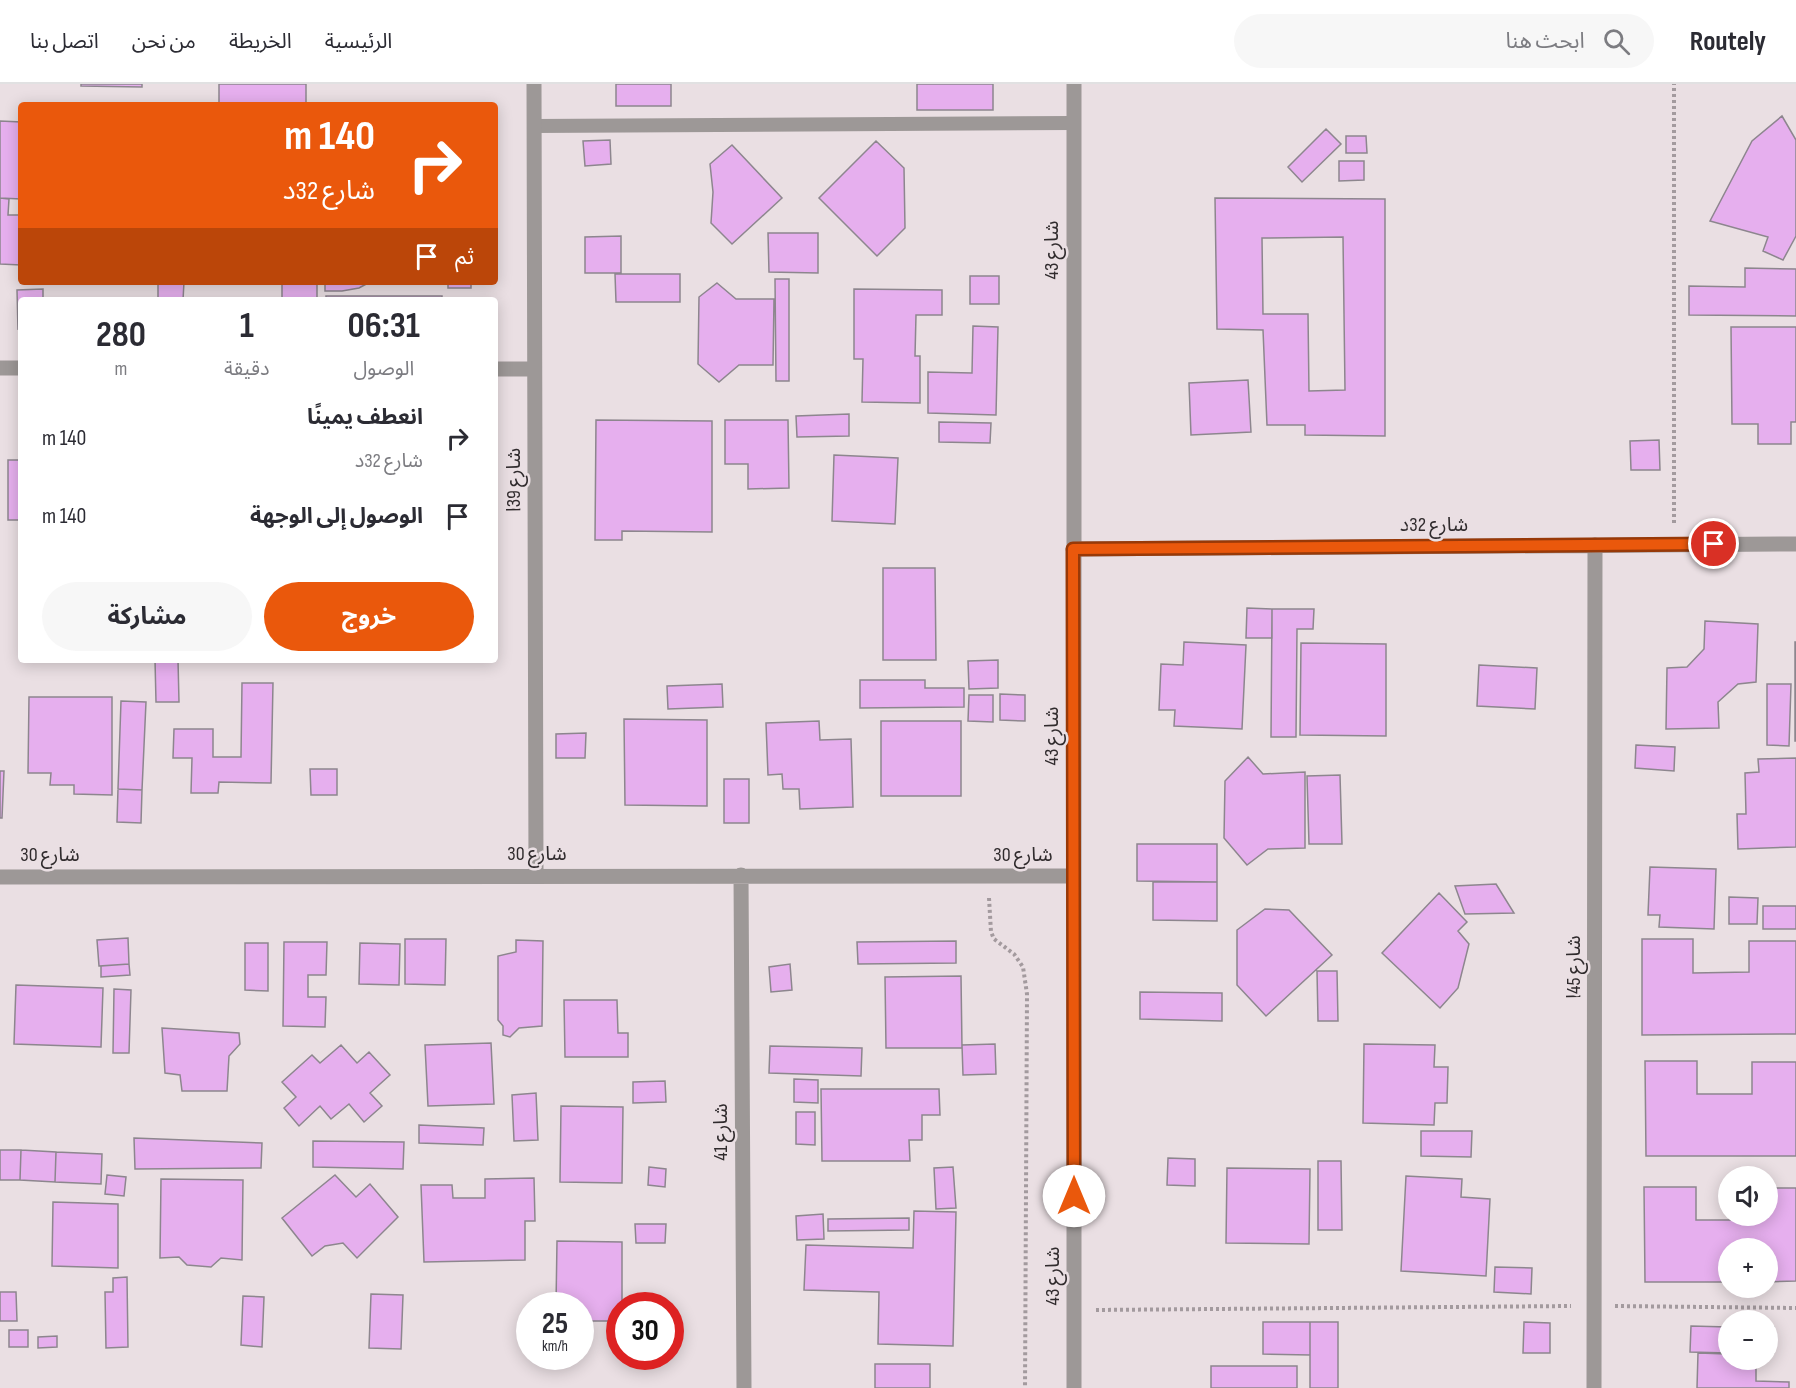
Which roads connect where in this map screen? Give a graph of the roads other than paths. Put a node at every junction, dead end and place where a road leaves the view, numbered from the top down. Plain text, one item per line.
1 (534, 84) edge
2 (1074, 84) edge
3 (1073, 123) junction
4 (534, 126) junction
5 (0, 368) edge
6 (18, 368) edge
7 (498, 369) edge
8 (534, 369) junction
9 (1796, 544) edge
10 (1595, 545) junction
11 (1073, 549) junction
12 (536, 875) junction
13 (741, 875) junction
14 (1073, 876) junction
15 (0, 877) edge
16 (744, 1388) edge
17 (1074, 1388) edge
18 (1594, 1388) edge

1 - 4 street, شارع 39ا
2 - 3 street, شارع 43
3 - 4 lane
3 - 11 street, شارع 43
4 - 8 street, شارع 39ا
5 - 6 street
7 - 8 street
8 - 12 street, شارع 39ا
9 - 10 street, شارع 32د
10 - 11 street, شارع 32د
10 - 18 street, شارع 45ا
11 - 14 street, شارع 43
12 - 13 street, شارع 30
12 - 15 street, شارع 30
13 - 14 street, شارع 30
13 - 16 street, شارع 41
14 - 17 street, شارع 43

